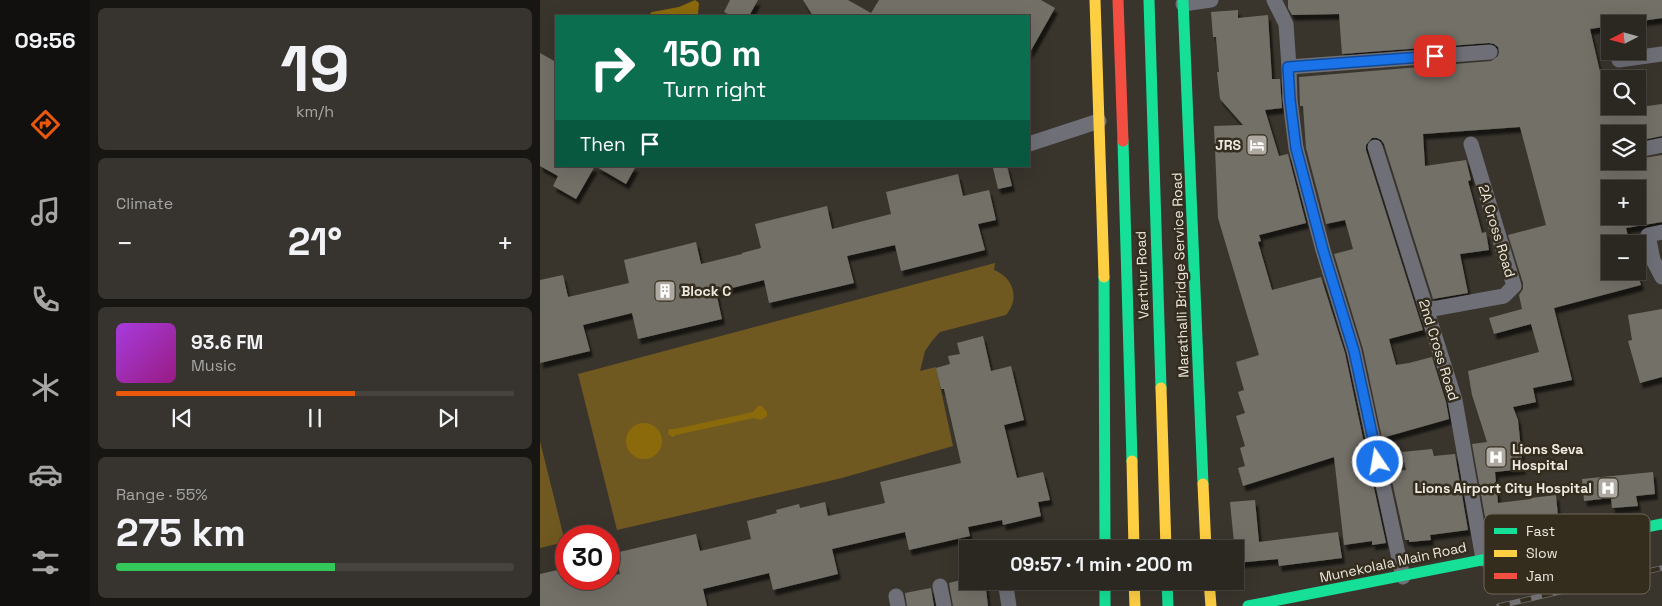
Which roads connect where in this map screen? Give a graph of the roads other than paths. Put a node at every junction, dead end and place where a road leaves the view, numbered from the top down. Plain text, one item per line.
1 (1095, 0) edge
2 (1118, 0) edge
3 (1149, 0) edge
4 (1211, 0) edge
5 (1274, 0) edge
6 (1183, 2) edge
7 (1490, 52) dead end
8 (1662, 54) edge
9 (1646, 56) edge
10 (1288, 67) junction
11 (1099, 122) junction
12 (1030, 144) edge
13 (1471, 144) dead end
14 (1662, 146) edge
15 (1375, 147) dead end
16 (1646, 149) edge
17 (1662, 232) edge
18 (1662, 277) edge
19 (1427, 310) junction
20 (1105, 540) edge
21 (1134, 540) edge
22 (1166, 540) edge
23 (1206, 540) edge
24 (1483, 559) joint
25 (1403, 577) junction
26 (940, 586) dead end
27 (1006, 590) edge
28 (1105, 590) edge
29 (1135, 590) edge
30 (1167, 590) edge
31 (1210, 590) edge
32 (944, 606) edge
33 (1009, 606) edge
34 (1105, 606) edge
35 (1135, 606) edge
36 (1168, 606) edge
37 (1211, 606) edge
38 (1248, 606) edge

1 - 11 street
2 - 21 street, Varthur Road
3 - 22 street, Varthur Road
4 - 6 street
5 - 10 street
6 - 23 street, Marathalli Bridge Service Road
7 - 10 street
8 - 9 street
10 - 25 street
11 - 12 street
11 - 20 street
13 - 19 street, 2A Cross Road
14 - 16 street
15 - 19 street, 2nd Cross Road
17 - 18 street
19 - 24 street, 2nd Cross Road
24 - 25 street, Munekolala Main Road
25 - 38 street, Munekolala Main Road
26 - 32 street
27 - 33 street
28 - 34 street
29 - 35 street
30 - 36 street
31 - 37 street

